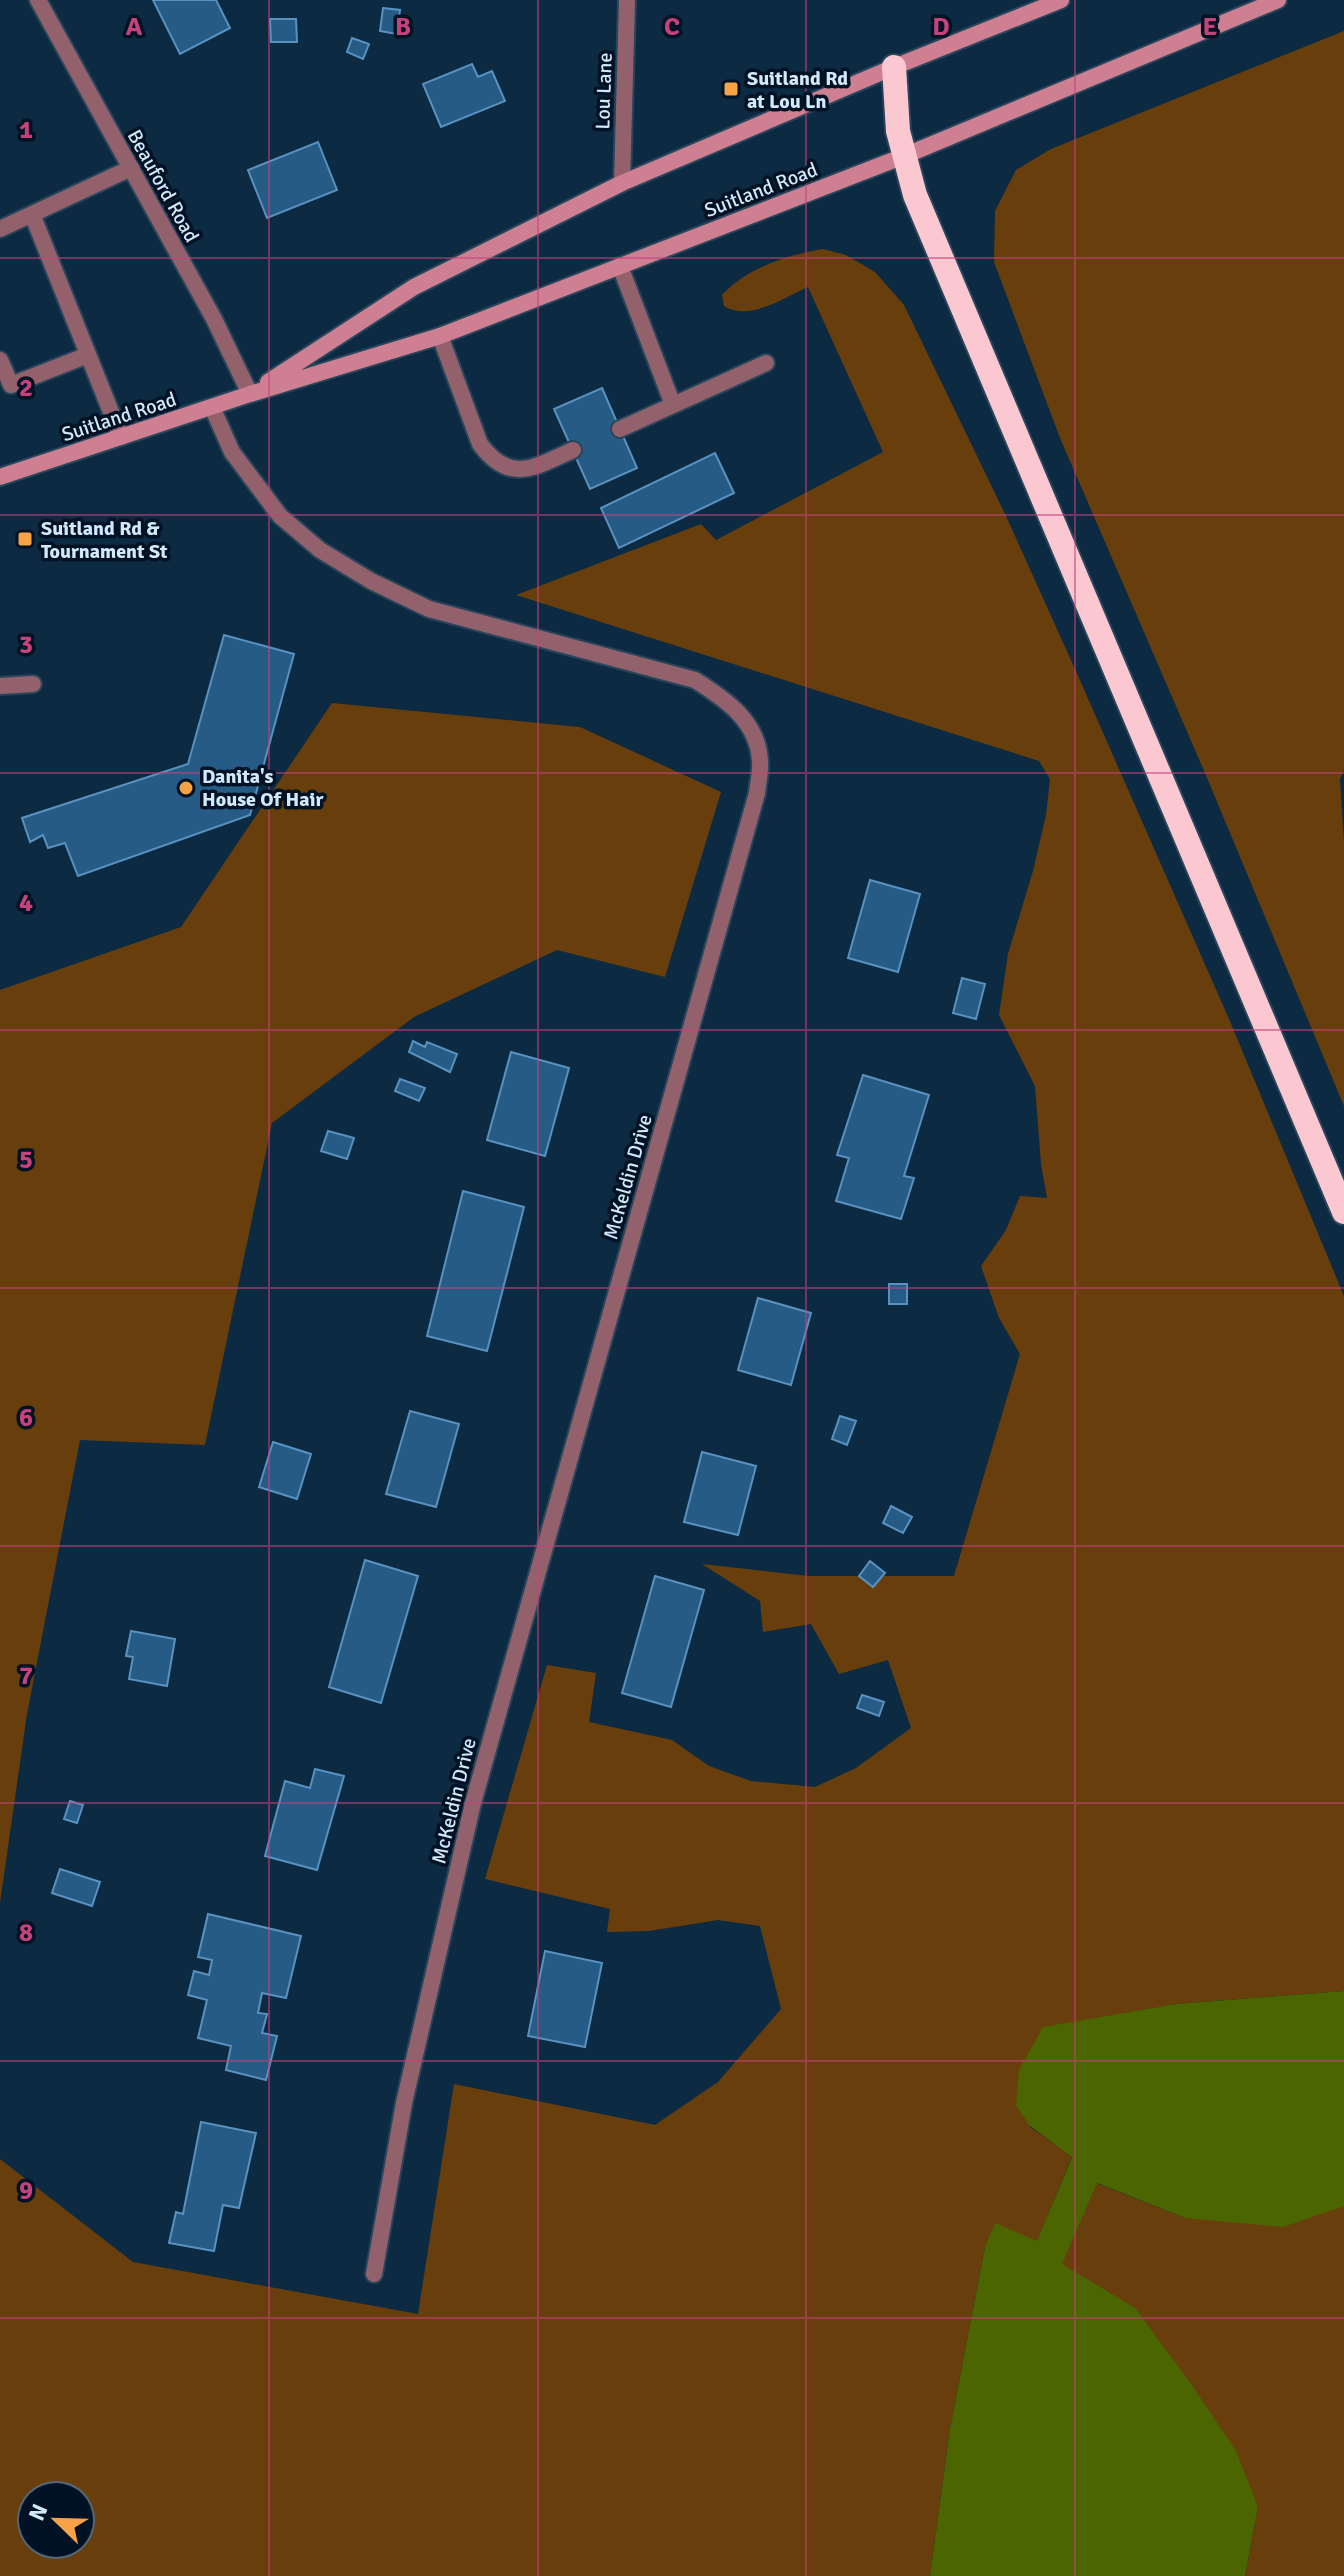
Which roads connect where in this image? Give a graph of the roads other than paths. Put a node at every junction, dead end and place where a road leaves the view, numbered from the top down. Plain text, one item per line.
1 (38, 0) edge
2 (627, 0) edge
3 (1061, 0) edge
4 (1278, 0) edge
5 (894, 67) junction
6 (904, 156) junction
7 (131, 168) junction
8 (622, 183) junction
9 (32, 214) junction
10 (0, 229) edge
11 (620, 266) junction
12 (440, 336) junction
13 (88, 355) junction
14 (0, 360) edge
15 (766, 363) dead end
16 (250, 394) junction
17 (673, 405) junction
18 (212, 407) junction
19 (620, 429) dead end
20 (121, 437) junction
21 (573, 450) dead end
22 (0, 477) edge
23 (33, 684) dead end
24 (0, 686) edge
25 (1344, 1212) edge
26 (374, 2274) dead end

1 - 7 street, Beauford Road
2 - 8 street, Lou Lane
3 - 5 main road, Suitland Road
4 - 6 main road, Suitland Road
5 - 6 highway
5 - 8 main road, Suitland Road
6 - 11 main road, Suitland Road
6 - 25 highway
7 - 9 street
7 - 16 street, Beauford Road
8 - 16 main road, Suitland Road
9 - 10 street
9 - 13 street
11 - 12 main road, Suitland Road
11 - 17 street
12 - 16 main road, Suitland Road
12 - 21 street
13 - 14 street
13 - 20 street
15 - 17 street
16 - 18 main road, Suitland Road
17 - 19 street
18 - 20 main road, Suitland Road
18 - 26 street, McKeldin Drive
20 - 22 main road, Suitland Road
23 - 24 street

